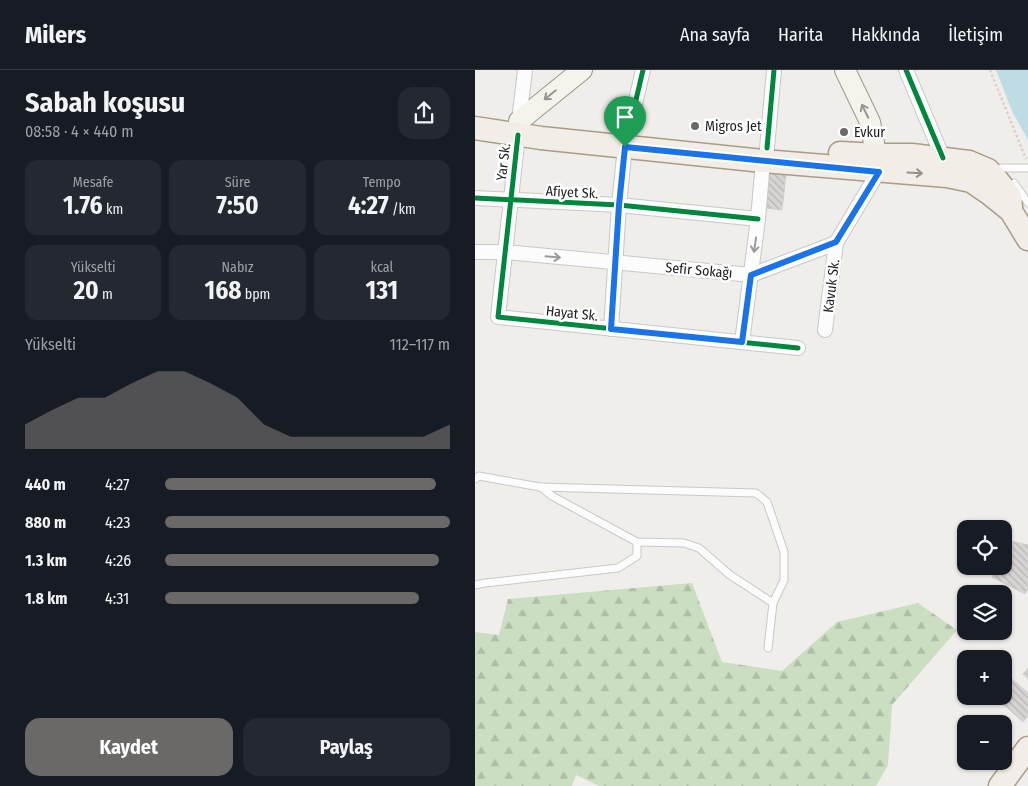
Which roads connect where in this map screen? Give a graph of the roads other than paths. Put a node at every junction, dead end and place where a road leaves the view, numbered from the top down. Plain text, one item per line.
1 (525, 70) edge
2 (582, 70) edge
3 (643, 70) edge
4 (774, 70) edge
5 (845, 70) edge
6 (906, 70) edge
7 (475, 116) edge
8 (475, 128) edge
9 (518, 128) junction
10 (627, 141) junction
11 (765, 155) junction
12 (943, 158) junction
13 (878, 163) junction
14 (1028, 168) edge
15 (994, 169) junction
16 (475, 198) edge
17 (510, 200) junction
18 (619, 205) junction
19 (1020, 207) edge
20 (758, 219) junction
21 (1028, 239) edge
22 (836, 242) junction
23 (475, 252) edge
24 (505, 252) junction
25 (616, 262) junction
26 (751, 275) junction
27 (611, 329) junction
28 (825, 330) dead end
29 (742, 342) junction
30 (798, 348) dead end
31 (475, 480) edge
32 (541, 487) junction
33 (637, 542) junction
34 (475, 585) edge
35 (773, 603) junction
36 (769, 648) dead end
37 (1028, 748) edge
38 (1000, 786) edge

1 - 9 street, Yar Sk.
2 -> 9 main road
3 - 10 street
4 - 11 street
13 -> 5 main road
6 - 12 street
7 - 9 main road
8 - 9 main road
9 - 10 main road
9 - 17 street, Yar Sk.
10 - 11 main road
10 - 18 street
11 - 13 main road
11 - 20 street
12 - 13 main road
12 - 15 main road
13 -> 19 main road
13 - 22 street
14 - 15 lane
15 - 19 main road
16 - 17 street, Afiyet Sk.
17 - 18 street, Afiyet Sk.
17 - 24 street, Yar Sk.
18 - 20 street, Afiyet Sk.
18 - 25 street
19 - 21 main road
20 -> 26 street
22 - 26 street, Sefir Sokağı
22 - 28 street, Kavuk Sk.
23 - 24 street, Sefir Sokağı
24 -> 25 street, Sefir Sokağı
24 - 27 street, Hayat Sk.
25 - 26 street, Sefir Sokağı
25 - 27 street
26 - 29 street
27 - 29 street, Hayat Sk.
29 - 30 street, Hayat Sk.
31 - 32 lane
32 - 33 lane
32 - 35 lane
33 - 34 lane
33 - 35 lane
35 - 36 lane
37 - 38 main road

